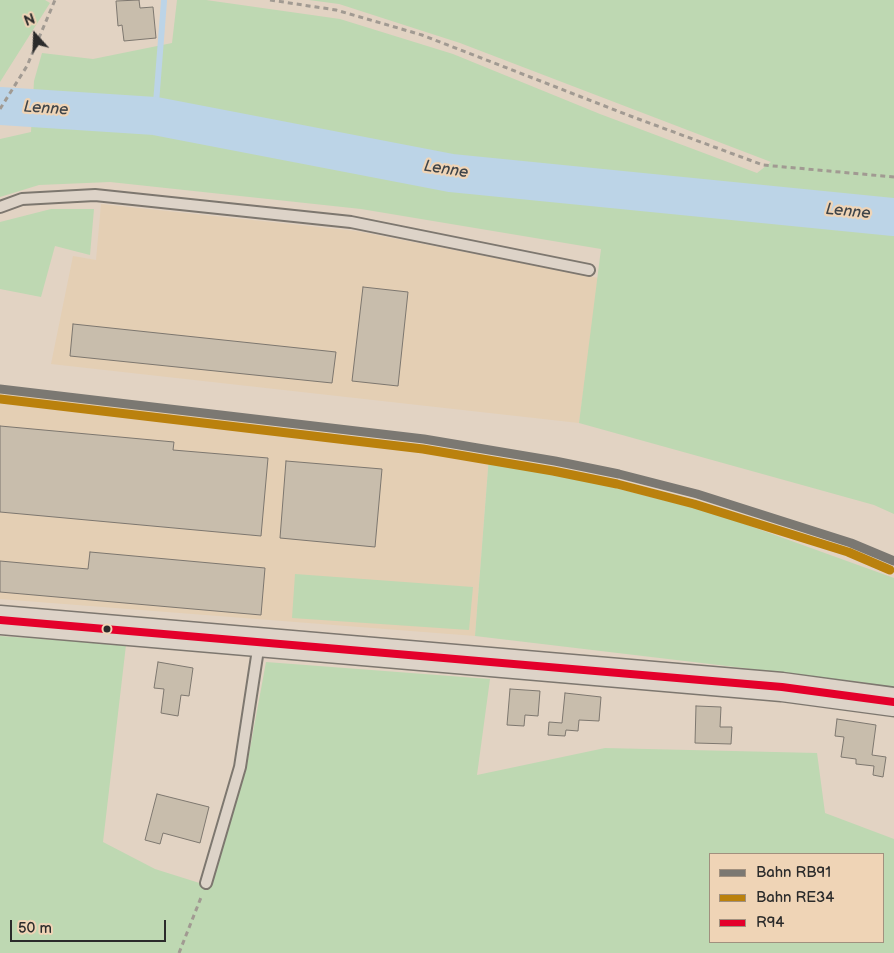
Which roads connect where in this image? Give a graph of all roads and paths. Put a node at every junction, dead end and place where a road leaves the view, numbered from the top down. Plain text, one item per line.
1 (55, 0) edge
2 (270, 0) edge
3 (0, 109) edge
4 (894, 177) edge
5 (0, 207) edge
6 (589, 270) dead end
7 (0, 620) edge
8 (259, 643) junction
9 (894, 702) edge
10 (206, 883) joint
11 (179, 953) edge

1 - 3 path
2 - 4 path
5 - 6 lane
7 - 8 main road
8 - 9 main road
8 - 10 lane
10 - 11 path

